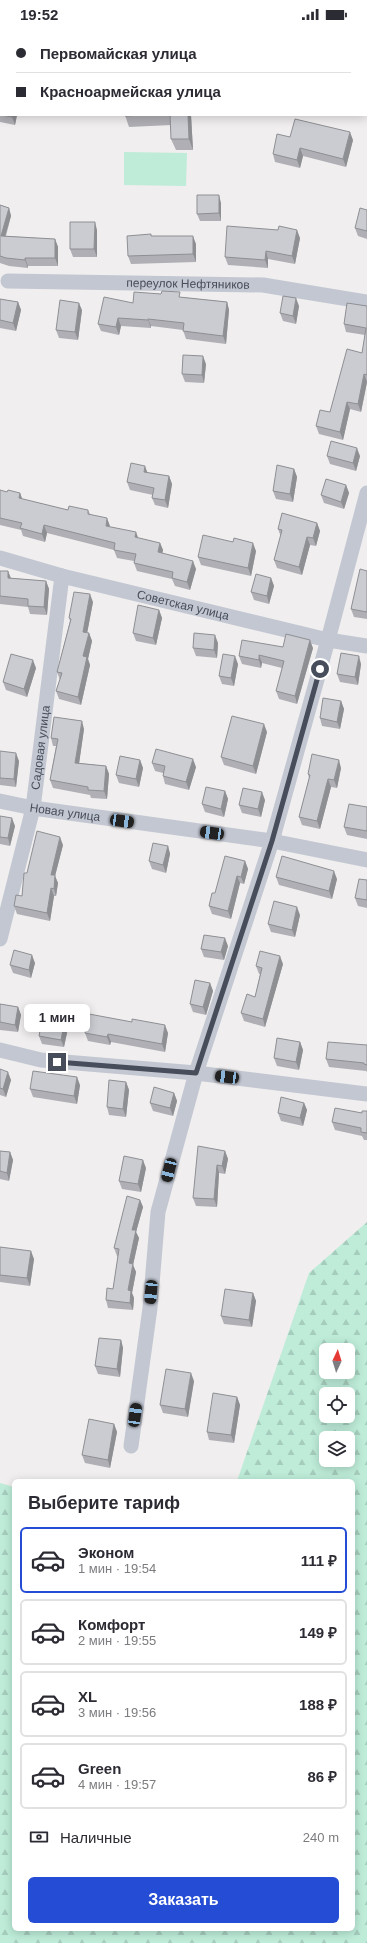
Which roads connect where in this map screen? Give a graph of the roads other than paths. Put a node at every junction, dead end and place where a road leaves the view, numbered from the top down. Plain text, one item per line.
1 (8, 282) dead end
2 (367, 302) edge
3 (367, 493) edge
4 (0, 558) edge
5 (62, 576) junction
6 (328, 640) junction
7 (367, 646) edge
8 (0, 802) edge
9 (33, 808) junction
10 (272, 841) junction
11 (367, 860) edge
12 (0, 939) edge
13 (0, 1050) edge
14 (196, 1073) junction
15 (367, 1094) edge
16 (131, 1446) dead end

1 - 2 street, переулок Нефтяников
3 - 6 street
4 - 5 street, Советская улица
5 - 6 street, Советская улица
5 - 9 street, Садовая улица
6 - 7 street, Советская улица
6 - 10 street
8 - 9 street, Новая улица
9 - 10 street, Новая улица
9 - 12 street, Садовая улица
10 - 11 street, Новая улица
10 - 14 street
13 - 14 street
14 - 15 street
14 - 16 street

